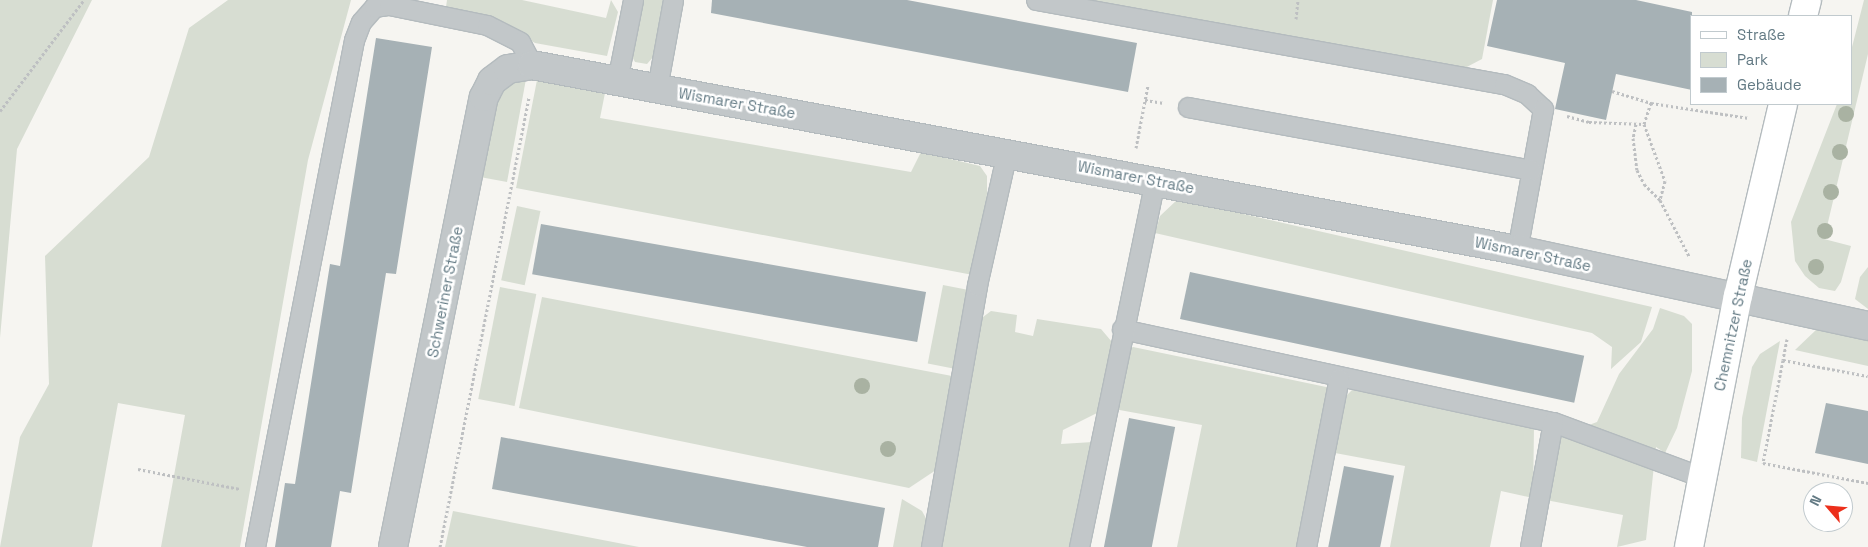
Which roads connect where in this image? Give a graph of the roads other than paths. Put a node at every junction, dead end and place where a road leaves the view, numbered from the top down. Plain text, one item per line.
1 (633, 0) edge
2 (673, 0) edge
3 (1036, 0) edge
4 (1807, 0) edge
5 (373, 4) edge
6 (1803, 15) edge
7 (532, 64) junction
8 (618, 81) junction
9 (657, 88) junction
10 (1188, 107) dead end
11 (1781, 114) edge
12 (1007, 152) junction
13 (1531, 170) junction
14 (1143, 178) junction
15 (1517, 250) junction
16 (1738, 296) junction
17 (1868, 326) edge
18 (1122, 329) junction
19 (1339, 378) junction
20 (1553, 422) junction
21 (1702, 476) junction
22 (255, 547) edge
23 (393, 547) edge
24 (931, 547) edge
25 (1079, 547) edge
26 (1306, 547) edge
27 (1530, 547) edge
28 (1689, 547) edge

1 - 8 lane
2 - 9 lane
3 - 13 lane
4 - 6 street
5 - 7 lane
5 - 22 lane
7 - 8 street, Wismarer Straße
7 - 23 street, Schweriner Straße
8 - 9 street, Wismarer Straße
9 - 12 street, Wismarer Straße
10 - 13 lane
11 - 16 street, Chemnitzer Straße
12 - 14 street, Wismarer Straße
12 - 24 lane
13 - 15 lane
14 - 15 street, Wismarer Straße
14 - 18 lane
15 - 16 street, Wismarer Straße
16 - 17 street, Wismarer Straße
16 - 21 street, Chemnitzer Straße
18 - 19 lane
18 - 25 lane
19 - 20 lane
19 - 26 lane
20 - 21 lane
20 - 27 lane
21 - 28 street, Chemnitzer Straße

